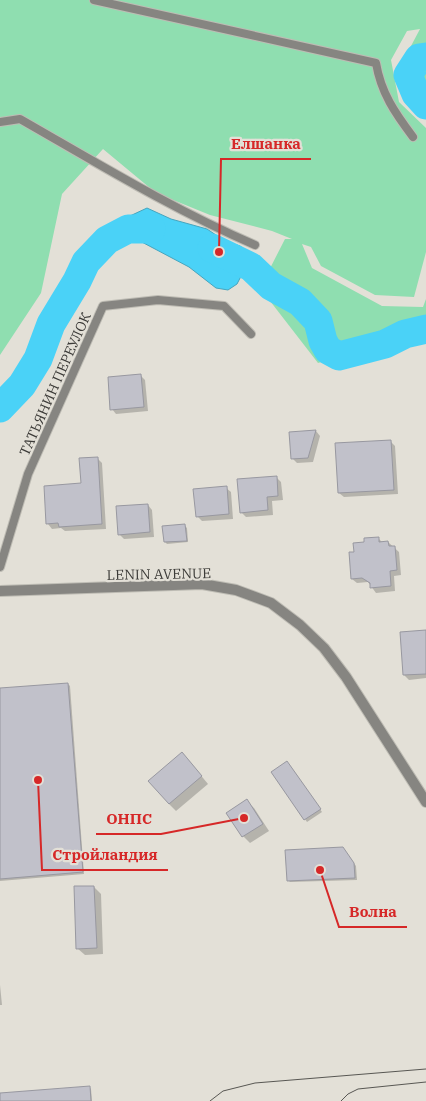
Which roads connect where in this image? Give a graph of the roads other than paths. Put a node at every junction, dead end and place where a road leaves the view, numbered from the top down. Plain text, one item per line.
1 (94, 0) edge
2 (0, 122) edge
3 (413, 137) dead end
4 (256, 245) dead end
5 (251, 334) dead end
6 (0, 567) edge
7 (0, 591) edge
8 (426, 802) edge

1 - 3 lane
2 - 4 lane
5 - 6 lane, ТАТЬЯНИН ПЕРЕУЛОК
7 - 8 street, LENIN AVENUE

